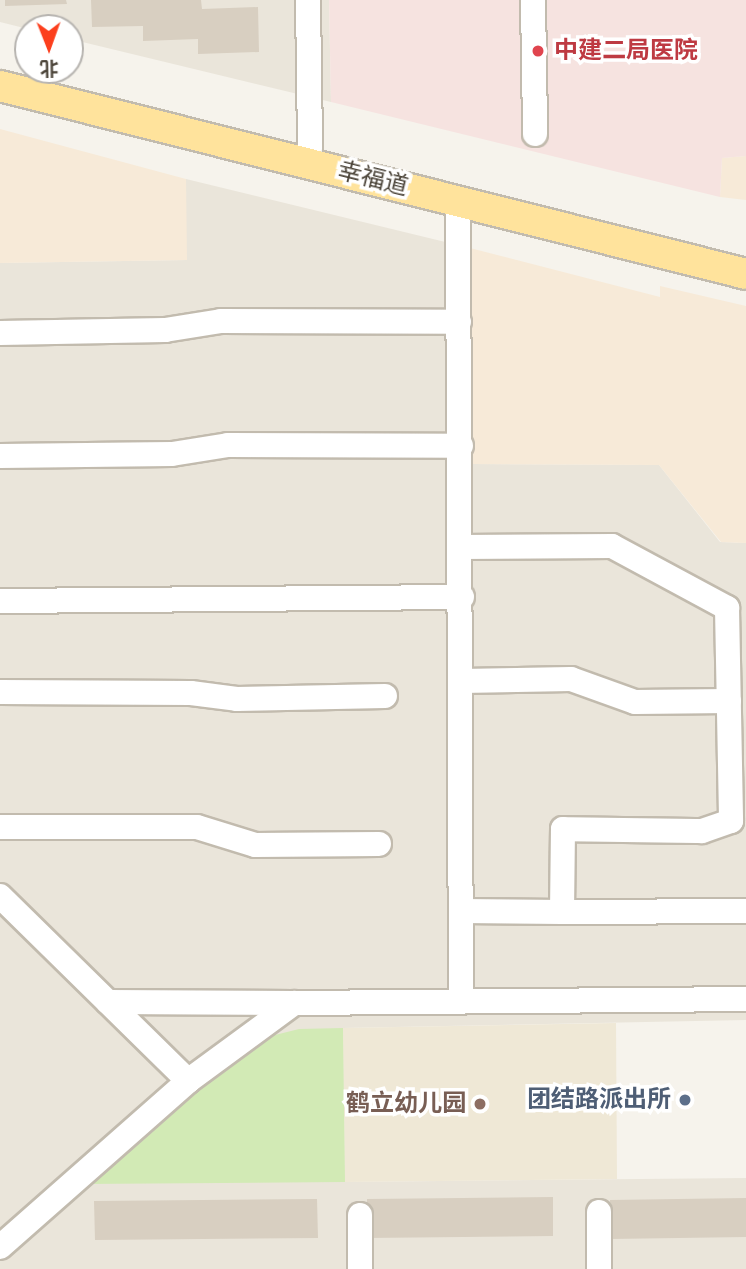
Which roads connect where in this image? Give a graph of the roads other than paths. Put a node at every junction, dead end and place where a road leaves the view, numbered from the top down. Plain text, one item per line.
1 (308, 0) edge
2 (533, 0) edge
3 (0, 69) edge
4 (0, 86) edge
5 (535, 134) dead end
6 (310, 149) junction
7 (458, 201) junction
8 (746, 253) edge
9 (746, 274) edge
10 (459, 322) junction
11 (0, 333) edge
12 (461, 446) junction
13 (0, 457) edge
14 (461, 547) junction
15 (462, 597) junction
16 (0, 601) edge
17 (462, 681) junction
18 (0, 692) edge
19 (385, 696) dead end
20 (729, 701) junction
21 (739, 821) edge
22 (0, 827) edge
23 (379, 844) dead end
24 (0, 896) edge
25 (462, 911) junction
26 (746, 911) edge
27 (562, 912) junction
28 (746, 999) edge
29 (108, 1002) junction
30 (461, 1002) junction
31 (294, 1003) junction
32 (188, 1081) junction
33 (599, 1212) dead end
34 (360, 1215) dead end
35 (0, 1247) edge
36 (360, 1269) edge
37 (598, 1269) edge

1 - 6 street
2 - 5 street
3 - 6 main road, 幸福道
4 - 7 main road, 幸福道
6 - 8 main road, 幸福道
7 - 9 main road, 幸福道
7 - 10 street
10 - 11 street
10 - 12 street
12 - 13 street
12 - 14 street
14 - 15 street
14 - 20 street
15 - 16 street
15 - 17 street
17 - 20 street
17 - 25 street
18 - 19 street
20 - 21 street
21 - 27 street
22 - 23 street
24 - 29 street
25 - 27 street
25 - 30 street
26 - 27 street
28 - 30 street
29 - 31 street
29 - 32 street
30 - 31 street
31 - 32 street
32 - 35 street
33 - 37 street
34 - 36 street

